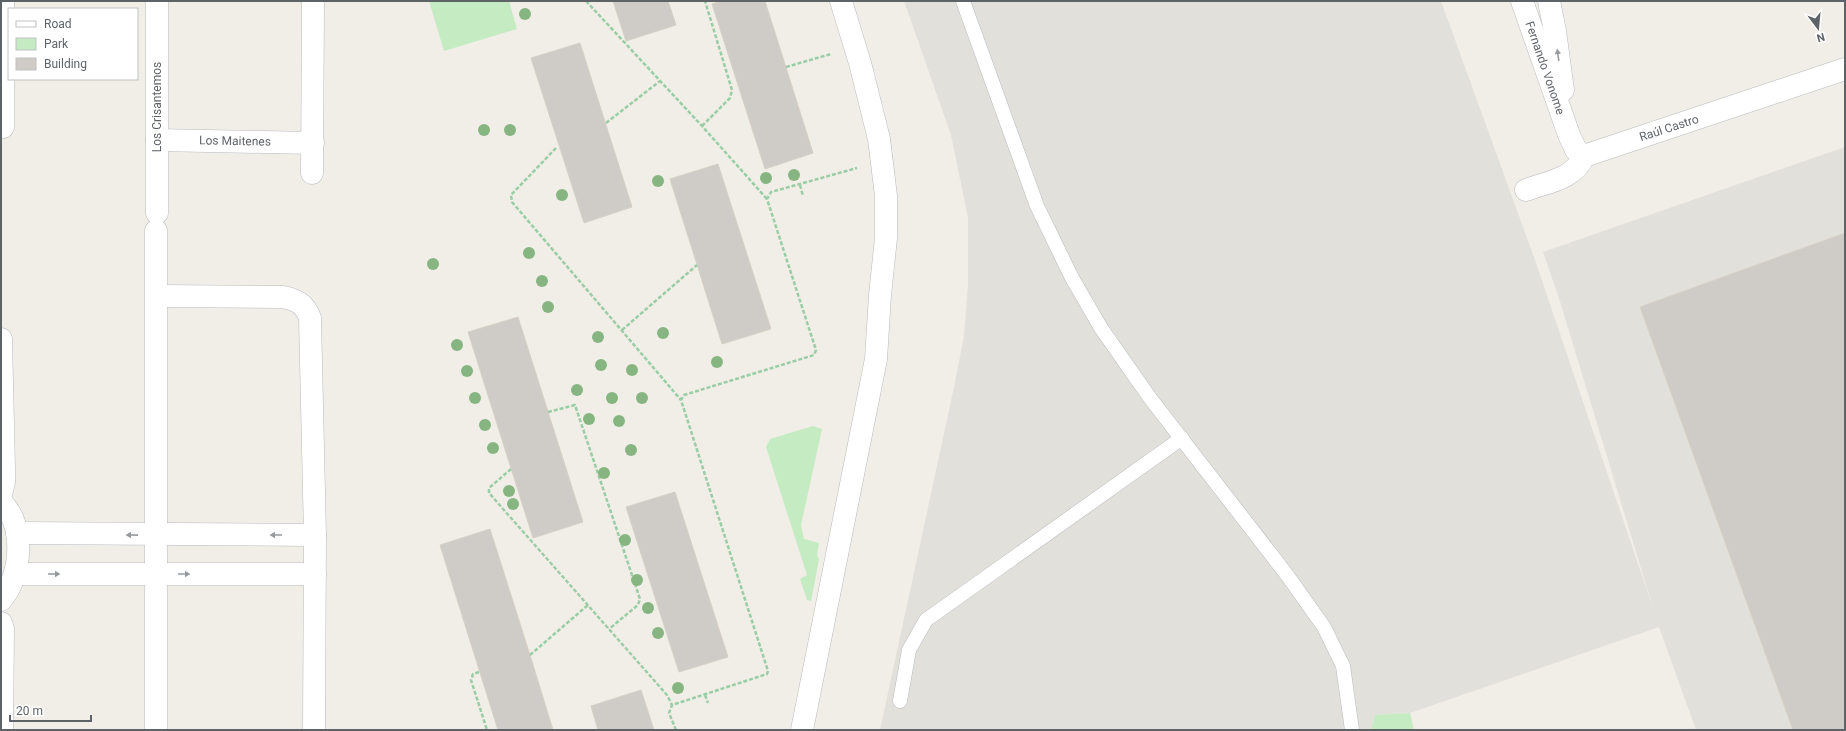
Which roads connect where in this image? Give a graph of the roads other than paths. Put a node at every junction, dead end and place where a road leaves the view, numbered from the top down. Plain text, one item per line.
1 (3, 1) edge
2 (157, 1) edge
3 (313, 1) edge
4 (841, 1) edge
5 (963, 1) edge
6 (1522, 1) edge
7 (1549, 1) edge
8 (1845, 61) edge
9 (1845, 69) edge
10 (1820, 77) junction
11 (3, 127) dead end
12 (1569, 135) junction
13 (157, 140) junction
14 (313, 143) junction
15 (1584, 156) junction
16 (312, 174) dead end
17 (1526, 190) dead end
18 (157, 296) junction
19 (1, 339) edge
20 (1182, 438) junction
21 (1, 494) edge
22 (1, 502) edge
23 (17, 533) junction
24 (157, 535) junction
25 (315, 535) junction
26 (15, 574) junction
27 (156, 574) junction
28 (315, 574) junction
29 (1, 600) edge
30 (1, 623) edge
31 (900, 701) dead end
32 (2, 730) edge
33 (156, 730) edge
34 (314, 730) edge
35 (802, 730) edge
36 (1352, 730) edge

1 - 11 street
2 - 13 street, Los Crisantemos
3 - 14 street
4 - 35 street
5 - 20 lane
6 - 12 street, Fernando Vonome
12 -> 7 street, Fernando Vonome
8 - 10 street, Raúl Castro
9 - 10 street, Raúl Castro
10 - 15 street, Raúl Castro
12 - 15 street, Fernando Vonome
13 - 14 street, Los Maitenes
13 - 18 street, Los Crisantemos
14 - 16 street
15 - 17 street
18 - 24 street, Los Crisantemos
18 - 25 street
19 - 21 street
20 - 31 lane
20 - 36 lane
22 - 23 street
24 -> 23 street
23 - 26 street
25 -> 24 street
24 - 27 street, Los Crisantemos
25 - 28 street
26 -> 27 street
26 - 29 street
27 -> 28 street
27 - 33 street, Los Crisantemos
28 - 34 street
30 - 32 street

